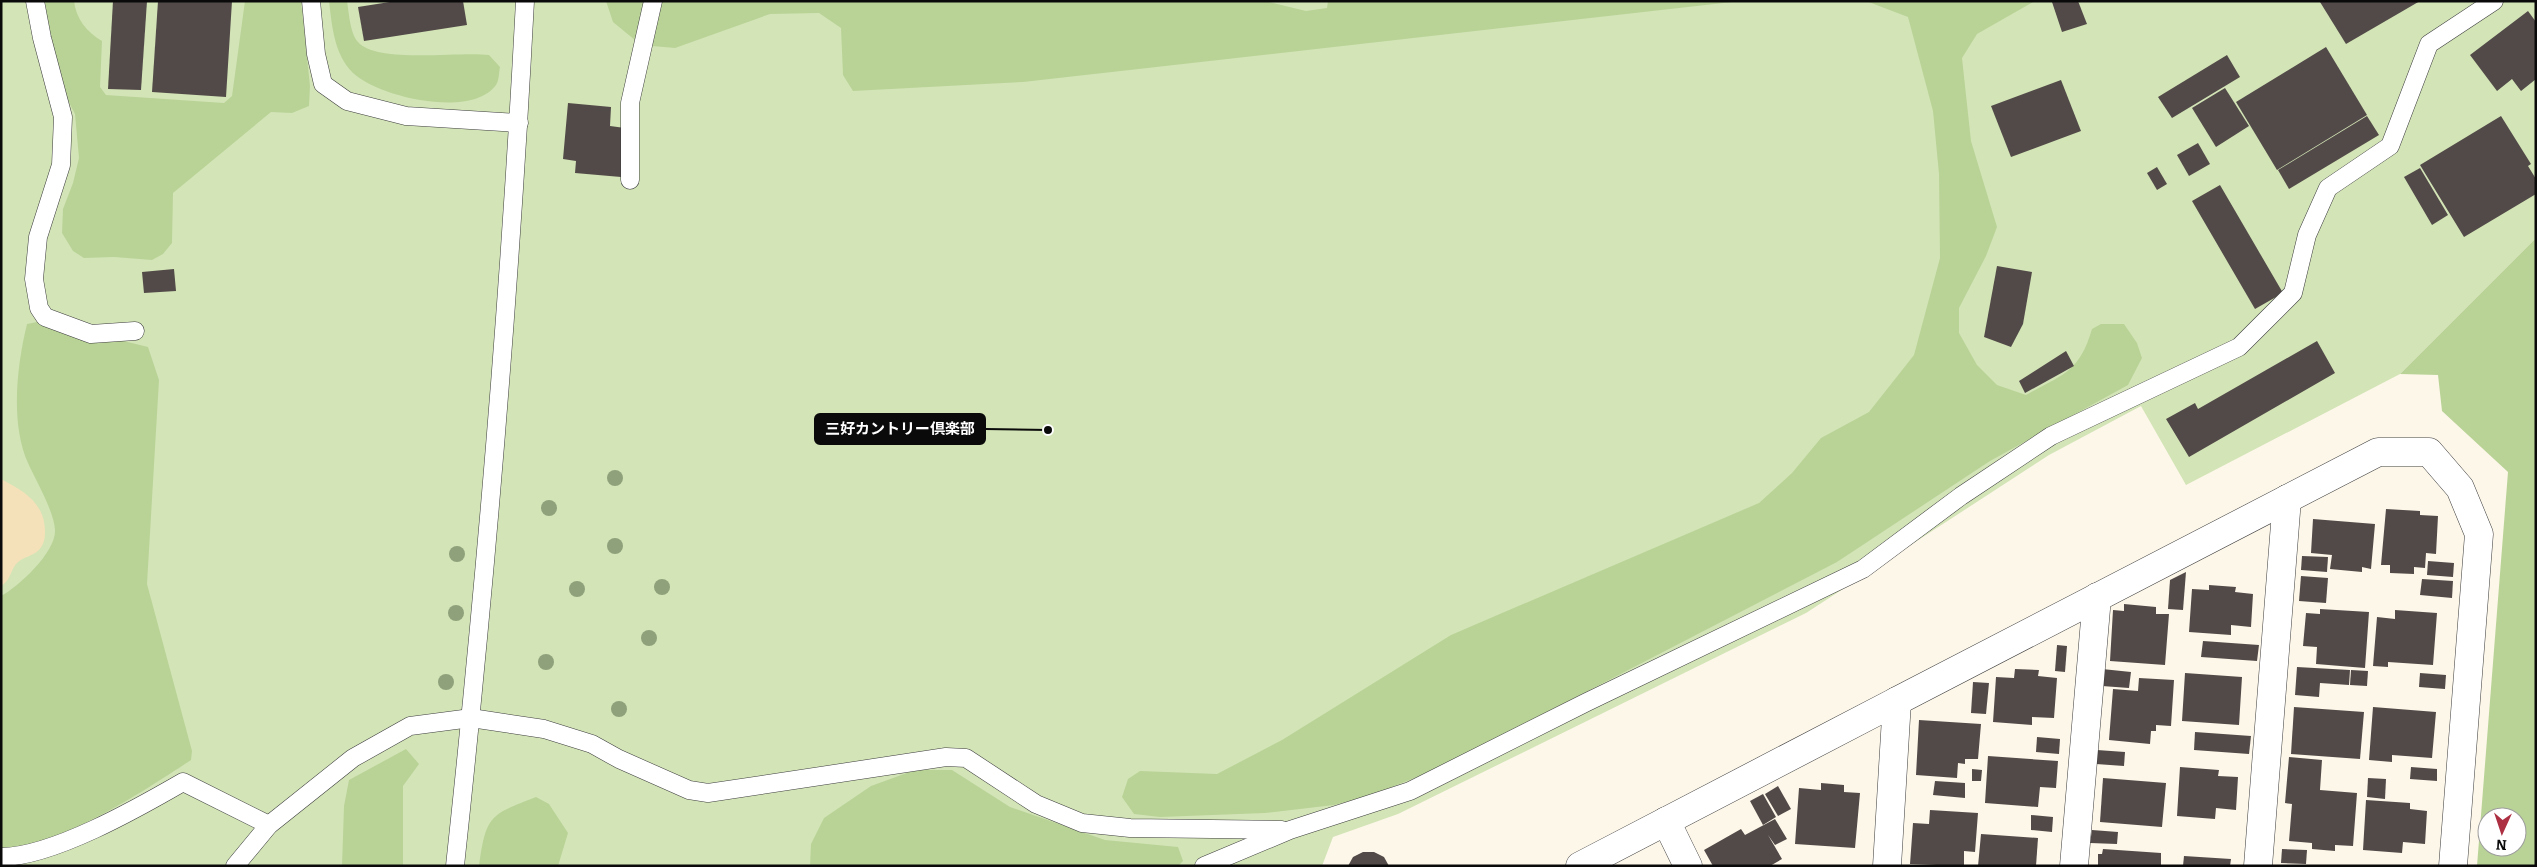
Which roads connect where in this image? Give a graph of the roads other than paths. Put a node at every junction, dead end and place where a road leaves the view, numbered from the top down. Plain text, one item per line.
1 (36, 1) edge
2 (311, 1) edge
3 (525, 1) edge
4 (653, 1) edge
5 (2494, 1) edge
6 (519, 123) junction
7 (630, 180) dead end
8 (134, 331) dead end
9 (2287, 499) junction
10 (2097, 597) junction
11 (1897, 701) junction
12 (471, 718) junction
13 (1666, 821) junction
14 (269, 825) junction
15 (1290, 830) junction
16 (11, 860) edge
17 (236, 866) edge
18 (455, 866) edge
19 (1204, 866) edge
20 (1580, 866) edge
21 (1688, 866) edge
22 (1887, 866) edge
23 (2074, 866) edge
24 (2258, 866) edge
25 (2452, 866) edge

1 - 8 lane
2 - 6 lane
3 - 6 lane
4 - 7 lane
5 - 15 lane
6 - 12 lane
9 - 10 street
9 - 24 street
9 - 25 street
10 - 11 street
10 - 23 street
11 - 13 street
11 - 22 street
12 - 14 lane
12 - 15 lane
12 - 18 lane
13 - 20 street
13 - 21 street
14 - 16 lane
14 - 17 lane
15 - 19 lane

